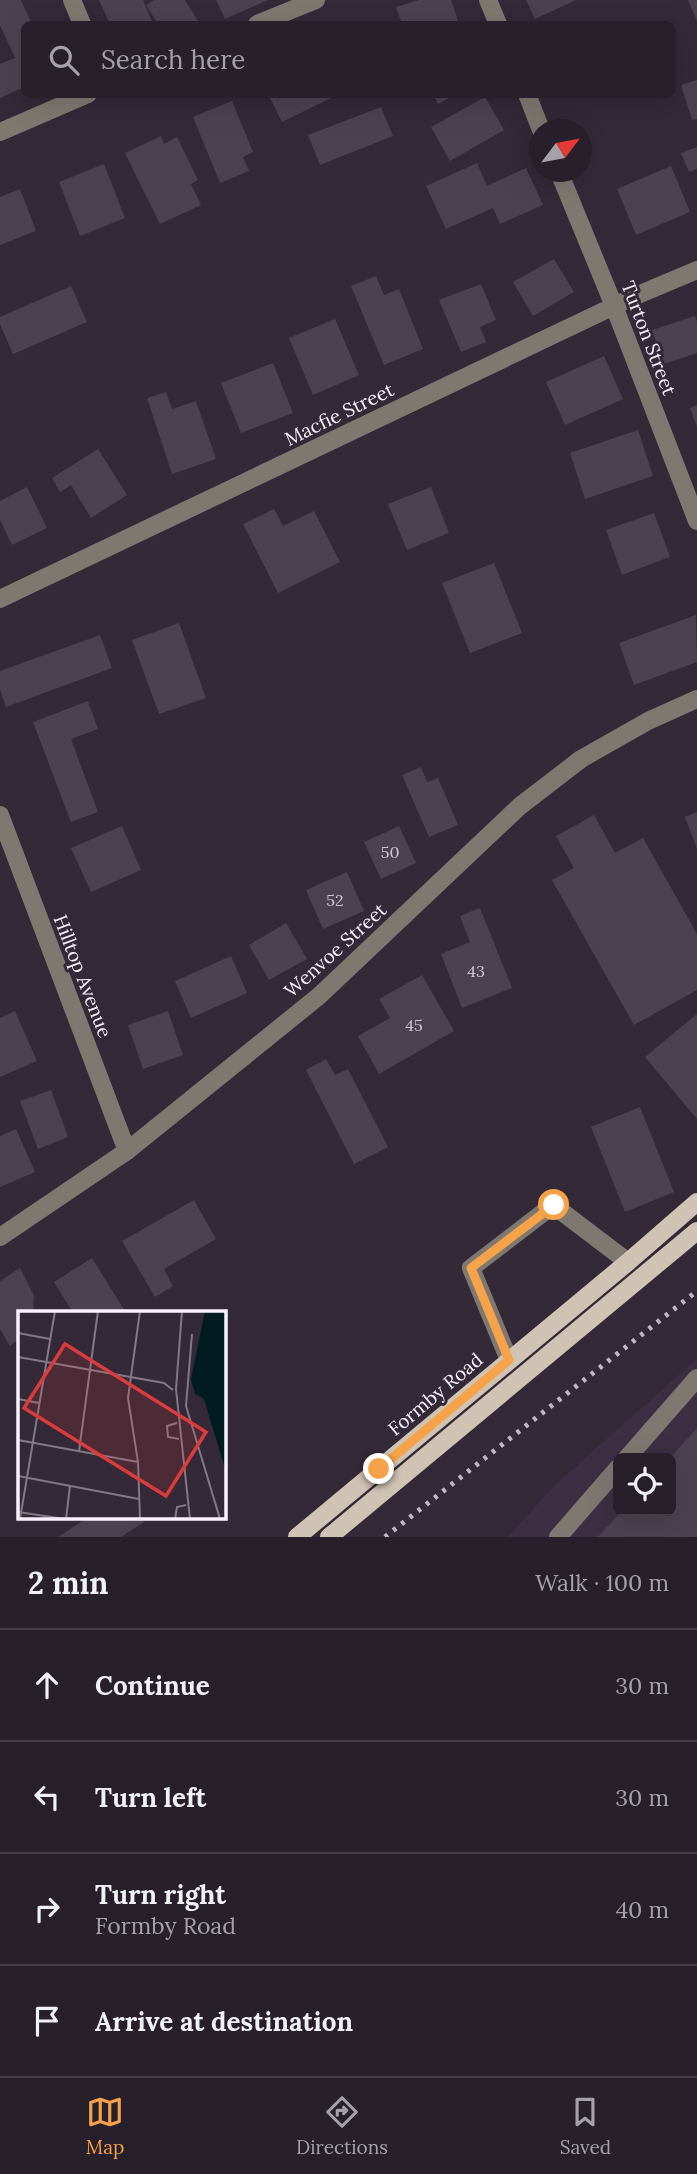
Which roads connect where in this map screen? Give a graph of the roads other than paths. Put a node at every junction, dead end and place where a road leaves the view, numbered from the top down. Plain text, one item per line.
1 (72, 0) edge
2 (316, 0) edge
3 (488, 0) edge
4 (81, 21) edge
5 (264, 21) edge
6 (497, 21) edge
7 (80, 98) edge
8 (529, 98) edge
9 (537, 119) edge
10 (0, 132) edge
11 (563, 182) edge
12 (697, 270) edge
13 (614, 306) junction
14 (697, 521) edge
15 (0, 599) edge
16 (697, 699) edge
17 (0, 815) edge
18 (127, 1151) junction
19 (697, 1202) edge
20 (697, 1231) edge
21 (0, 1237) edge
22 (628, 1262) junction
23 (509, 1360) junction
24 (697, 1378) edge
25 (631, 1453) edge
26 (613, 1474) edge
27 (297, 1537) edge
28 (329, 1537) edge
29 (558, 1537) edge

1 - 4 street
2 - 5 street
3 - 6 street
7 - 10 street
8 - 9 street
11 - 13 street, Turton Street
12 - 13 street, Macfie Street
13 - 14 street, Turton Street
13 - 15 street, Macfie Street
16 - 18 street, Wenvoe Street
17 - 18 street, Hilltop Avenue
18 - 21 street, Wenvoe Street
19 - 22 main road, Formby Road
20 - 28 main road
22 - 23 main road, Formby Road
22 - 23 street
23 - 27 main road, Formby Road
24 - 25 street
26 - 29 street

